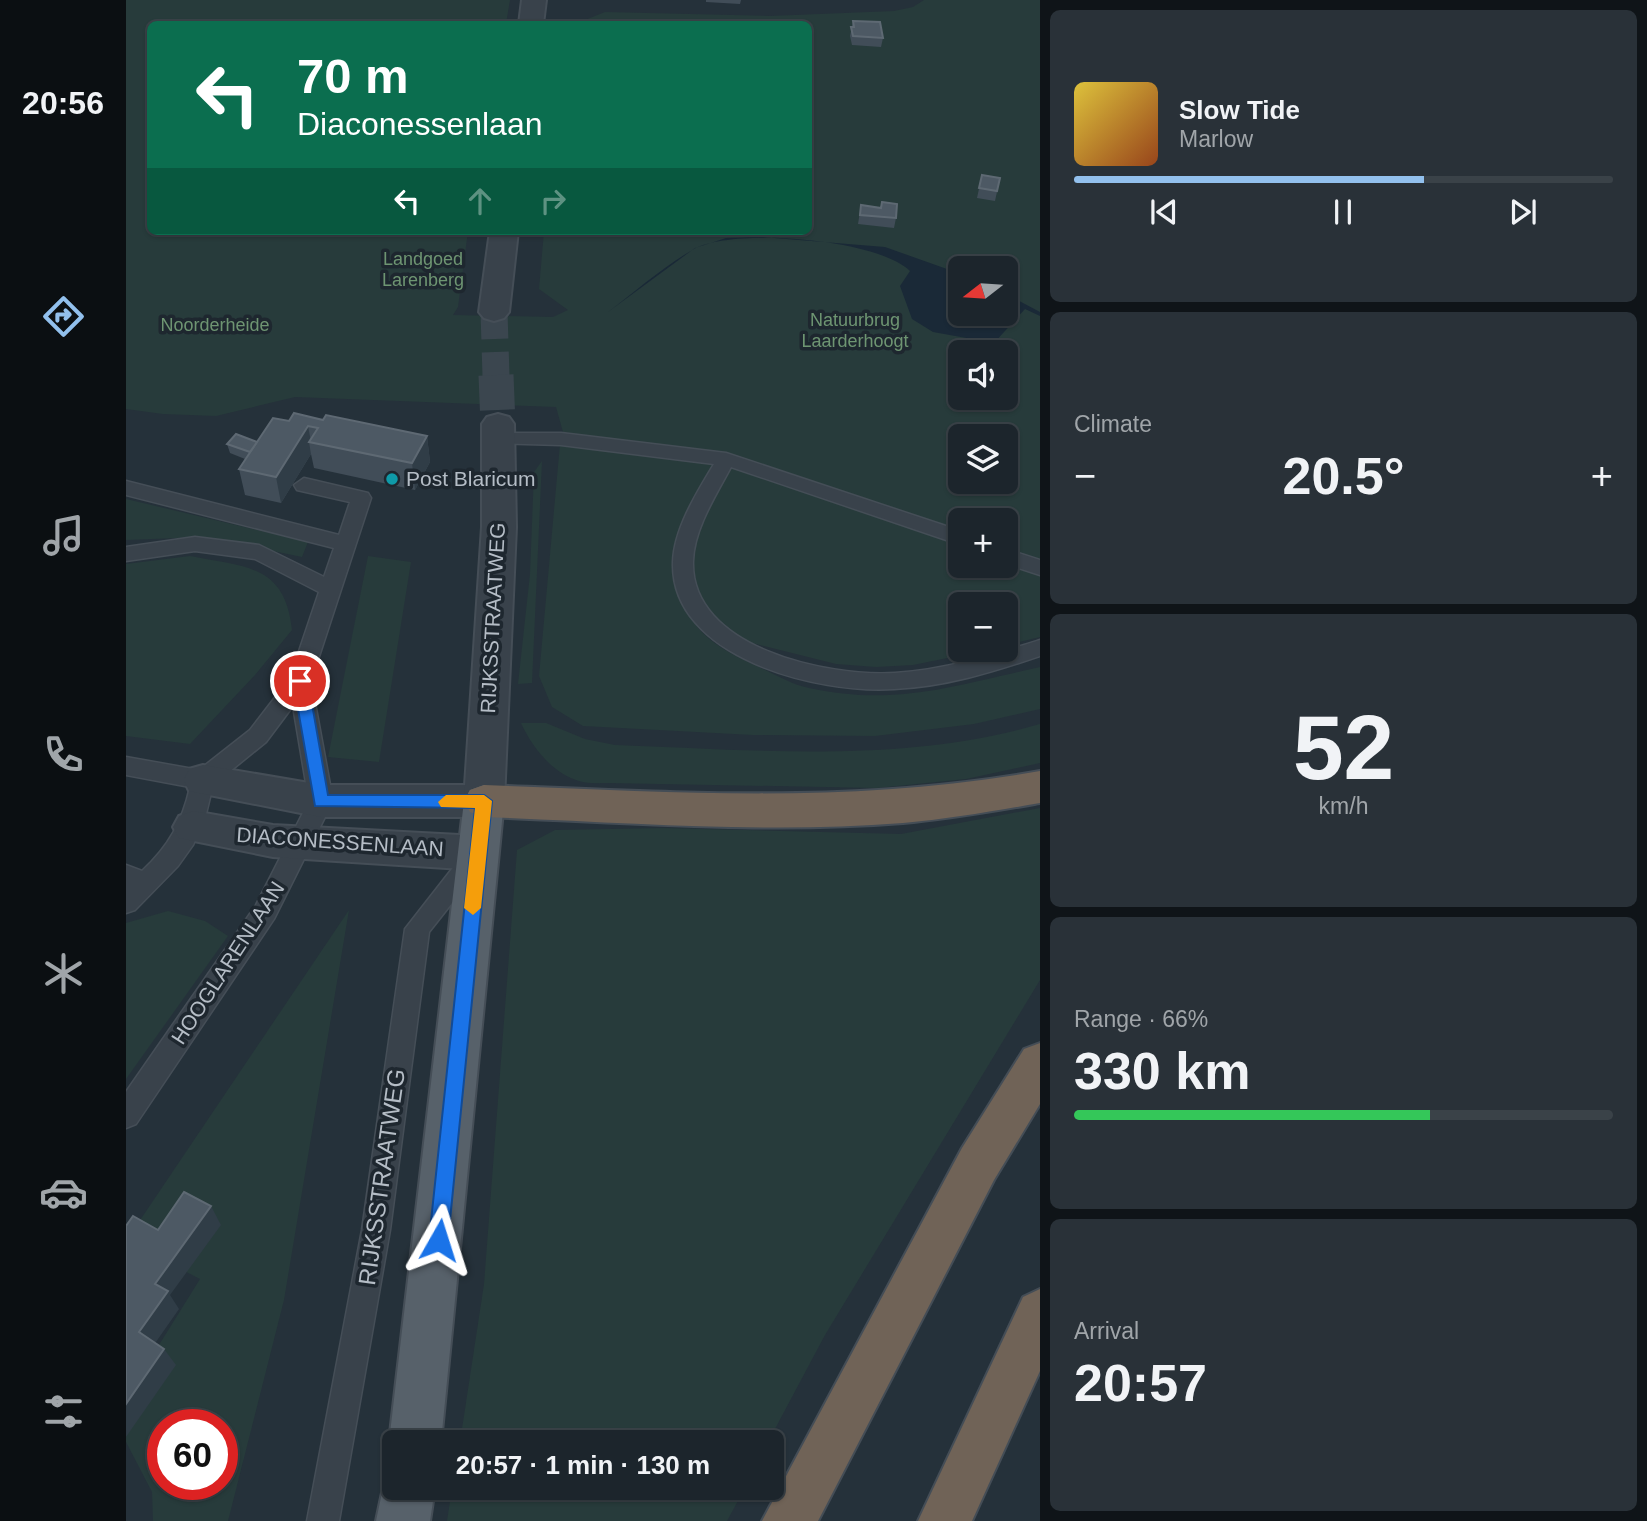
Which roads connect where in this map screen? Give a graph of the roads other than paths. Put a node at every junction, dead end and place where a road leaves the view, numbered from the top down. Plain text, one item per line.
1 (534, 0) edge
2 (531, 21) edge
3 (504, 235) edge
4 (495, 304) tunnel mouth
5 (498, 432) joint
6 (726, 459) junction
7 (304, 485) dead end
8 (126, 488) edge
9 (948, 534) edge
10 (347, 544) junction
11 (126, 554) edge
12 (1018, 561) edge
13 (1040, 569) edge
14 (332, 590) junction
15 (1040, 648) edge
16 (300, 681) junction
17 (126, 766) edge
18 (203, 780) junction
19 (1040, 787) edge
20 (321, 801) junction
21 (484, 801) junction
22 (193, 827) junction
23 (302, 843) junction
24 (478, 853) junction
25 (136, 880) edge
26 (126, 902) edge
27 (1040, 1063) edge
28 (126, 1115) edge
29 (1040, 1314) edge
30 (416, 1430) edge
31 (407, 1500) edge
32 (323, 1521) edge
33 (403, 1521) edge
34 (789, 1521) edge
35 (946, 1521) edge

1 - 2 street
3 - 4 street
5 - 6 lane
5 - 21 street, RIJKSSTRAATWEG
6 - 9 lane
6 - 15 lane
7 - 10 lane
8 - 10 lane
10 - 14 lane
11 - 14 lane
12 - 13 lane
14 - 16 lane
16 - 18 lane
16 - 20 lane
17 - 18 lane, DIACONESSENLAAN
18 - 20 street, DIACONESSENLAAN
18 - 22 lane
19 - 21 highway
20 - 21 street, DIACONESSENLAAN
20 - 23 lane, HOOGLARENLAAN
21 - 24 main road, RIJKSSTRAATWEG
22 - 23 street, DIACONESSENLAAN
22 - 25 lane
23 - 24 street, DIACONESSENLAAN
23 - 28 lane, HOOGLARENLAAN
24 - 30 main road, RIJKSSTRAATWEG
24 - 32 lane, RIJKSSTRAATWEG
25 - 26 lane
27 - 34 highway
29 - 35 highway
31 - 33 main road

